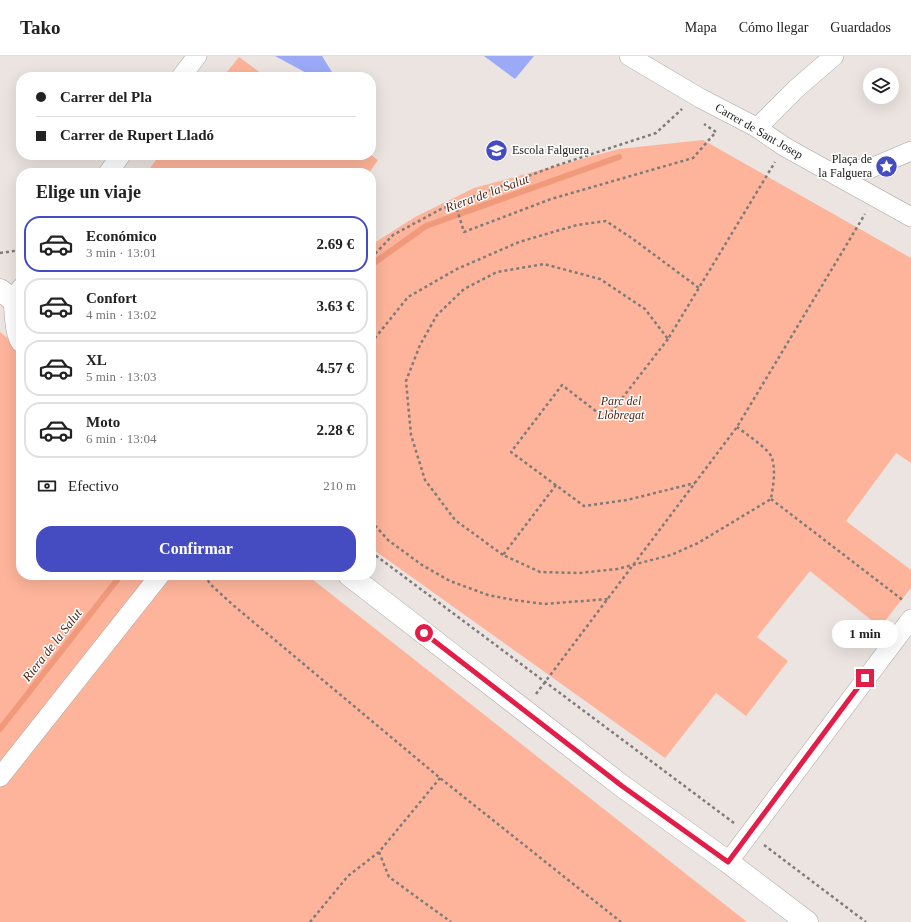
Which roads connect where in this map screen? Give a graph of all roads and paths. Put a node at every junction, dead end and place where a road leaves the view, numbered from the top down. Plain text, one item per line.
1 (197, 56) edge
2 (629, 56) edge
3 (834, 56) edge
4 (185, 72) edge
5 (686, 112) dead end
6 (703, 123) dead end
7 (757, 128) junction
8 (785, 147) junction
9 (911, 151) edge
10 (118, 160) edge
11 (112, 168) edge
12 (829, 171) junction
13 (875, 198) junction
14 (455, 203) junction
15 (911, 218) edge
16 (16, 251) edge
17 (0, 253) edge
18 (376, 253) edge
19 (699, 288) junction
20 (14, 296) edge
21 (16, 328) edge
22 (376, 337) edge
23 (668, 339) junction
24 (737, 427) junction
25 (695, 483) junction
26 (556, 485) junction
27 (771, 499) junction
28 (376, 527) edge
29 (503, 555) junction
30 (376, 556) edge
31 (633, 566) junction
32 (156, 580) edge
33 (208, 580) edge
34 (355, 580) edge
35 (608, 599) junction
36 (909, 611) edge
37 (546, 682) junction
38 (524, 710) junction
39 (0, 777) edge
40 (440, 778) junction
41 (749, 834) junction
42 (379, 852) junction
43 (728, 862) junction
44 (310, 922) edge
45 (451, 922) edge
46 (621, 922) edge
47 (807, 922) edge
48 (866, 922) edge

1 - 4 street
2 - 7 street, Carrer de Sant Josep
3 - 7 street
5 - 14 path
6 - 14 path
7 - 8 street, Carrer de Sant Josep
8 - 12 street, Carrer de Sant Josep
8 - 19 path
9 - 12 street
10 - 11 street
12 - 13 street, Carrer de Sant Josep
13 - 15 street, Carrer de Sant Josep
13 - 24 path
14 - 18 path
16 - 17 path
19 - 22 path
19 - 23 path
20 - 21 street
23 - 26 path
23 - 29 path
24 - 25 path
24 - 27 path
25 - 26 path
25 - 31 path
26 - 29 path
27 - 31 path
27 - 36 path
28 - 35 path
29 - 31 path
30 - 37 path
31 - 35 path
32 - 39 street
33 - 40 path
34 - 38 main road
35 - 37 path
36 - 41 street
37 - 38 path
37 - 41 path
38 - 43 main road
40 - 42 path
40 - 46 path
41 - 43 street
41 - 48 path
42 - 44 path
42 - 45 path
43 - 47 main road

